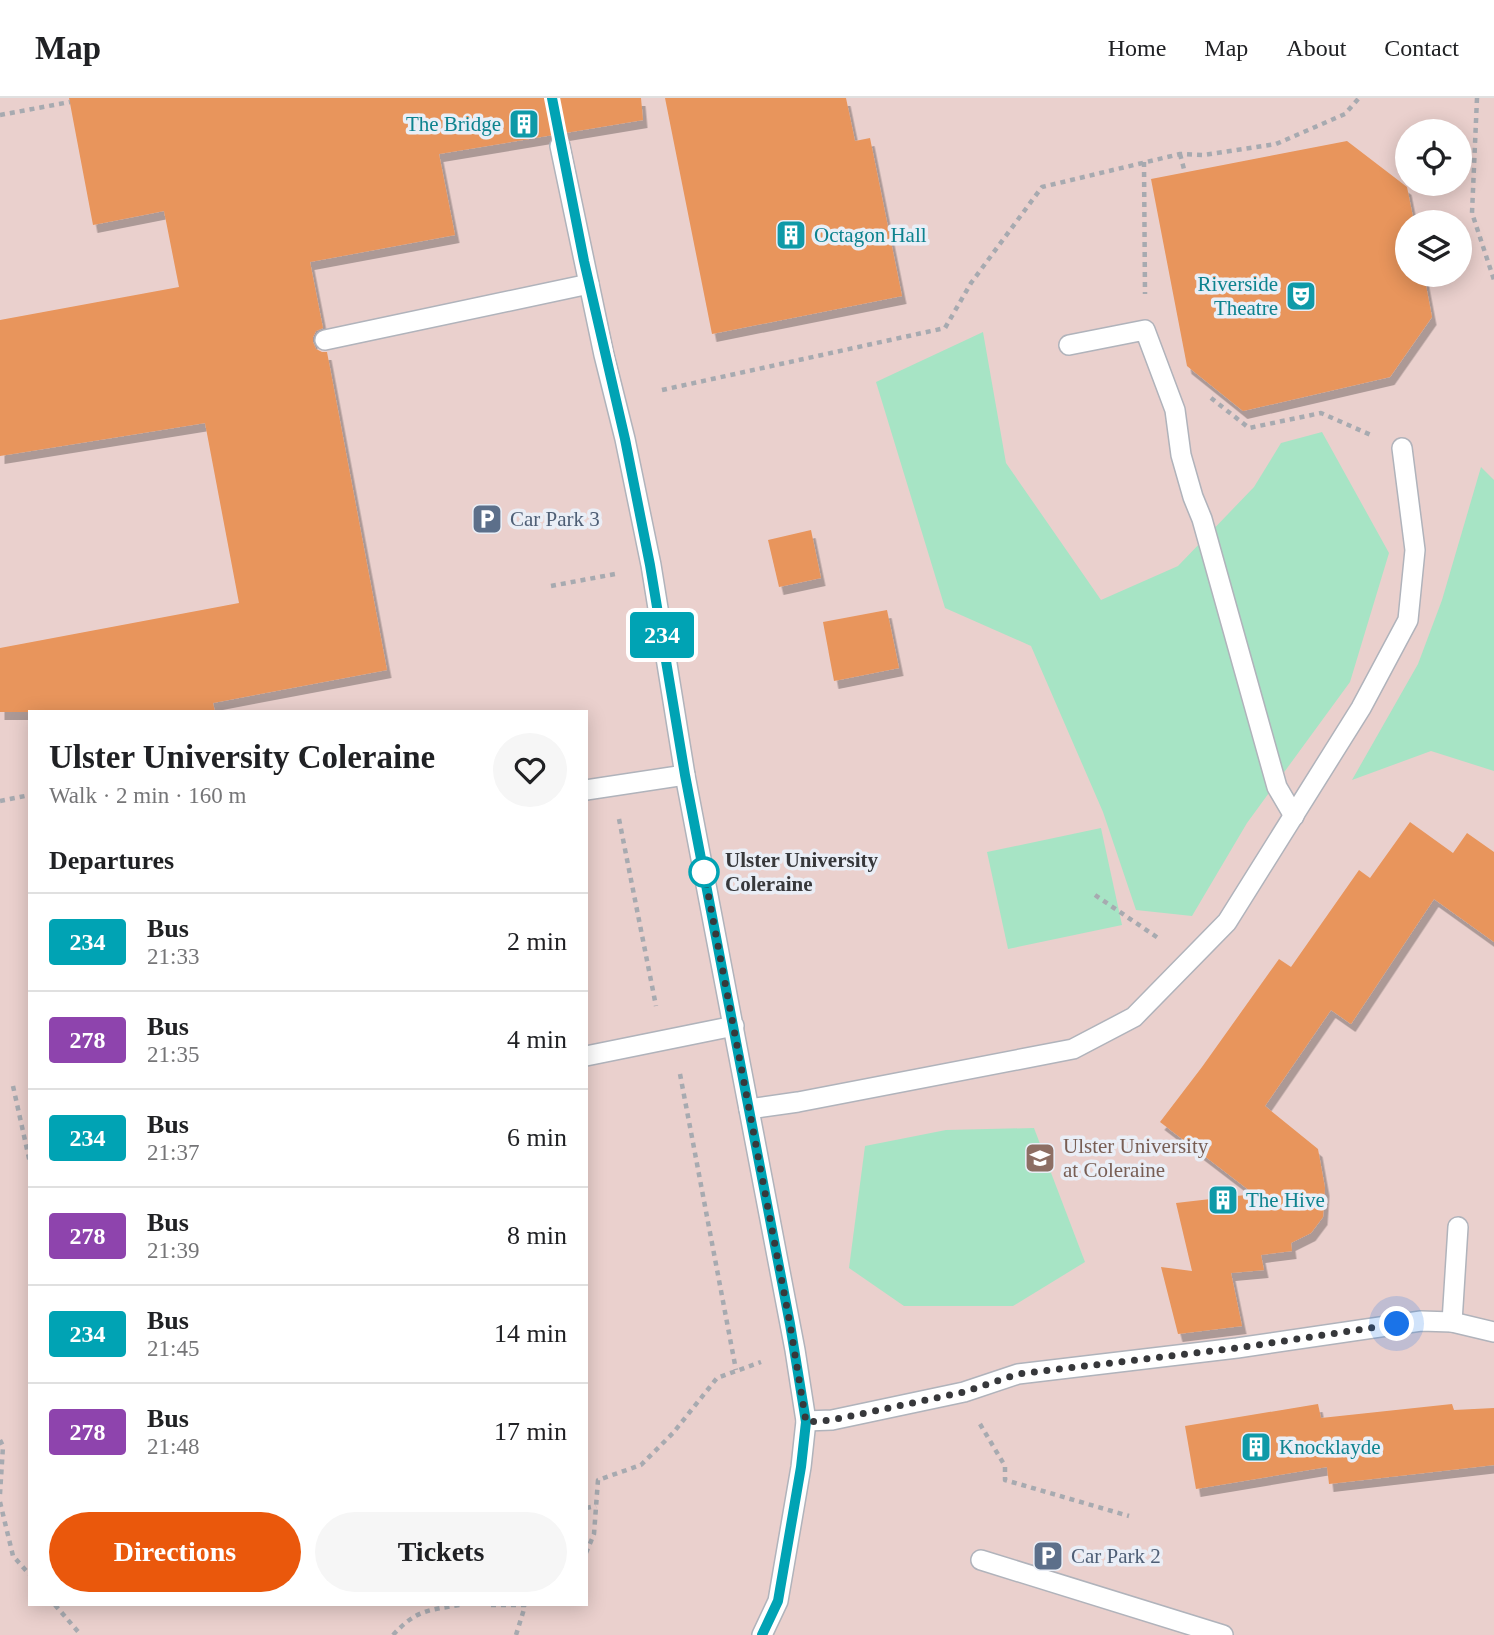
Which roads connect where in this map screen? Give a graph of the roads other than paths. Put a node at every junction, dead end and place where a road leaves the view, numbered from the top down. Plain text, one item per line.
1 (560, 146) dead end
2 (589, 284) junction
3 (325, 340) dead end
4 (1069, 345) dead end
5 (1402, 448) road end
6 (685, 775) junction
7 (588, 790) edge
8 (1294, 816) junction
9 (734, 1026) junction
10 (588, 1056) edge
11 (749, 1109) junction
12 (1458, 1227) dead end
13 (1452, 1322) junction
14 (1494, 1332) edge
15 (806, 1422) junction
16 (981, 1560) dead end
17 (762, 1635) edge
18 (1223, 1635) edge

1 - 2 lane
2 - 3 lane
2 - 6 lane
4 - 8 lane
5 - 8 lane
6 - 7 lane
6 - 9 lane
8 - 11 lane
9 - 10 lane
9 - 11 lane
11 - 15 lane
12 - 13 lane
13 - 14 lane
13 - 15 lane
15 - 17 lane
16 - 18 lane

